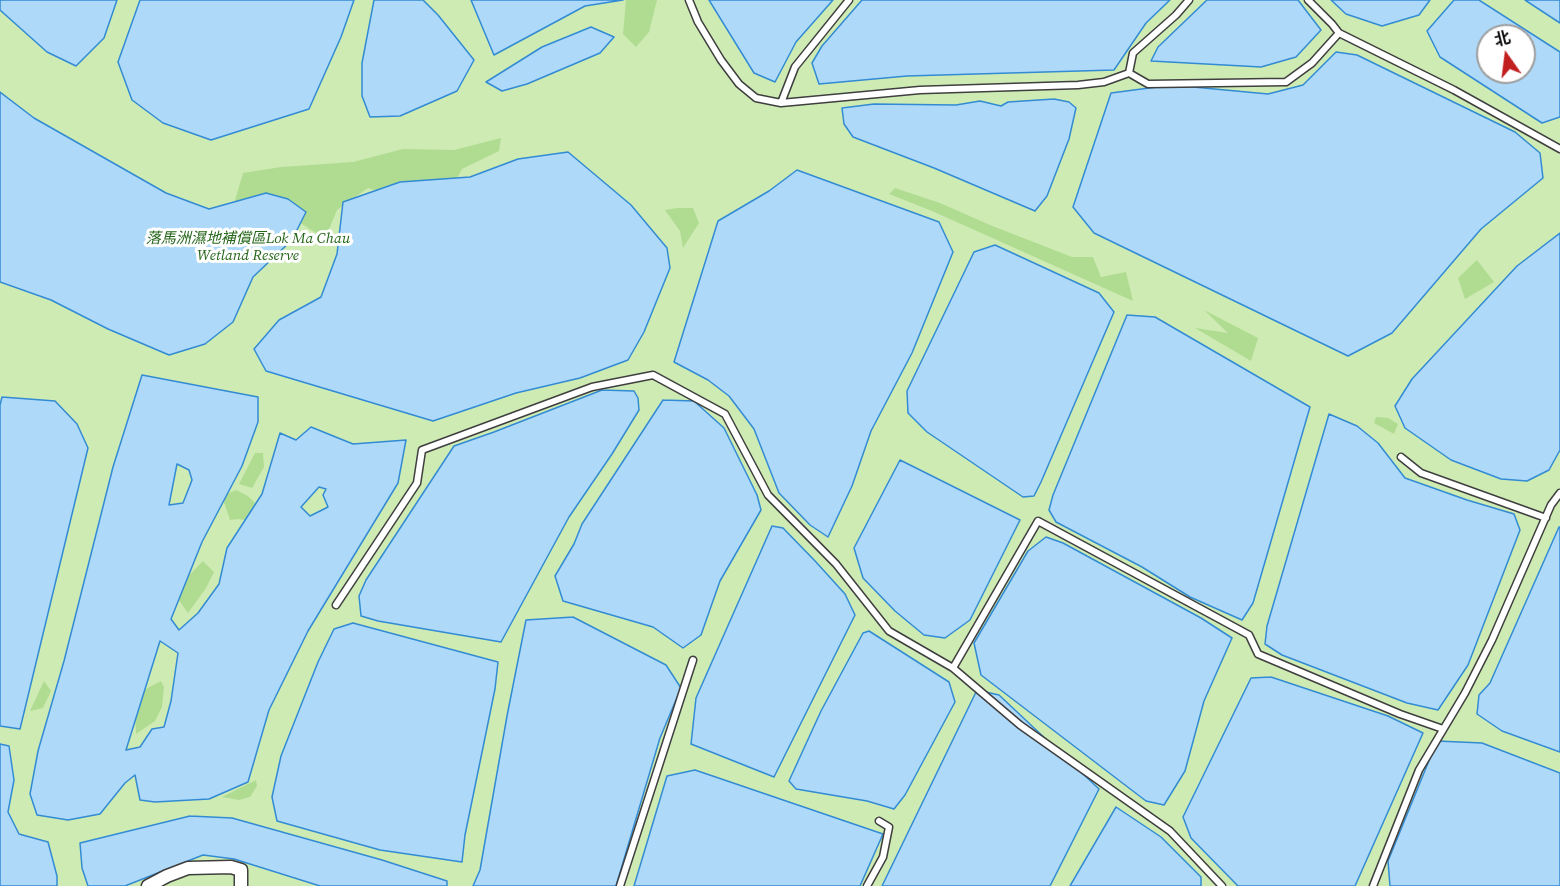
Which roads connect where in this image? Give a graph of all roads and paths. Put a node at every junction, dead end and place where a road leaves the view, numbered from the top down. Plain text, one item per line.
1 (689, 0) edge
2 (849, 0) edge
3 (1189, 0) edge
4 (1308, 0) edge
5 (1339, 33) junction
6 (1129, 73) junction
7 (781, 103) junction
8 (1560, 149) edge
9 (1401, 457) dead end
10 (1560, 493) edge
11 (1546, 518) junction
12 (336, 605) dead end
13 (693, 660) dead end
14 (953, 668) junction
15 (1443, 729) junction
16 (879, 821) dead end
17 (148, 886) edge
18 (241, 886) edge
19 (620, 886) edge
20 (867, 886) edge
21 (1222, 886) edge
22 (1373, 886) edge

1 - 7 lane
2 - 7 lane
3 - 6 lane
4 - 5 lane
5 - 6 lane
5 - 8 lane
6 - 7 lane
9 - 11 lane
10 - 11 lane
11 - 15 lane
12 - 14 lane
13 - 19 lane
14 - 15 lane
14 - 21 lane
15 - 22 lane
16 - 20 lane
17 - 18 street

